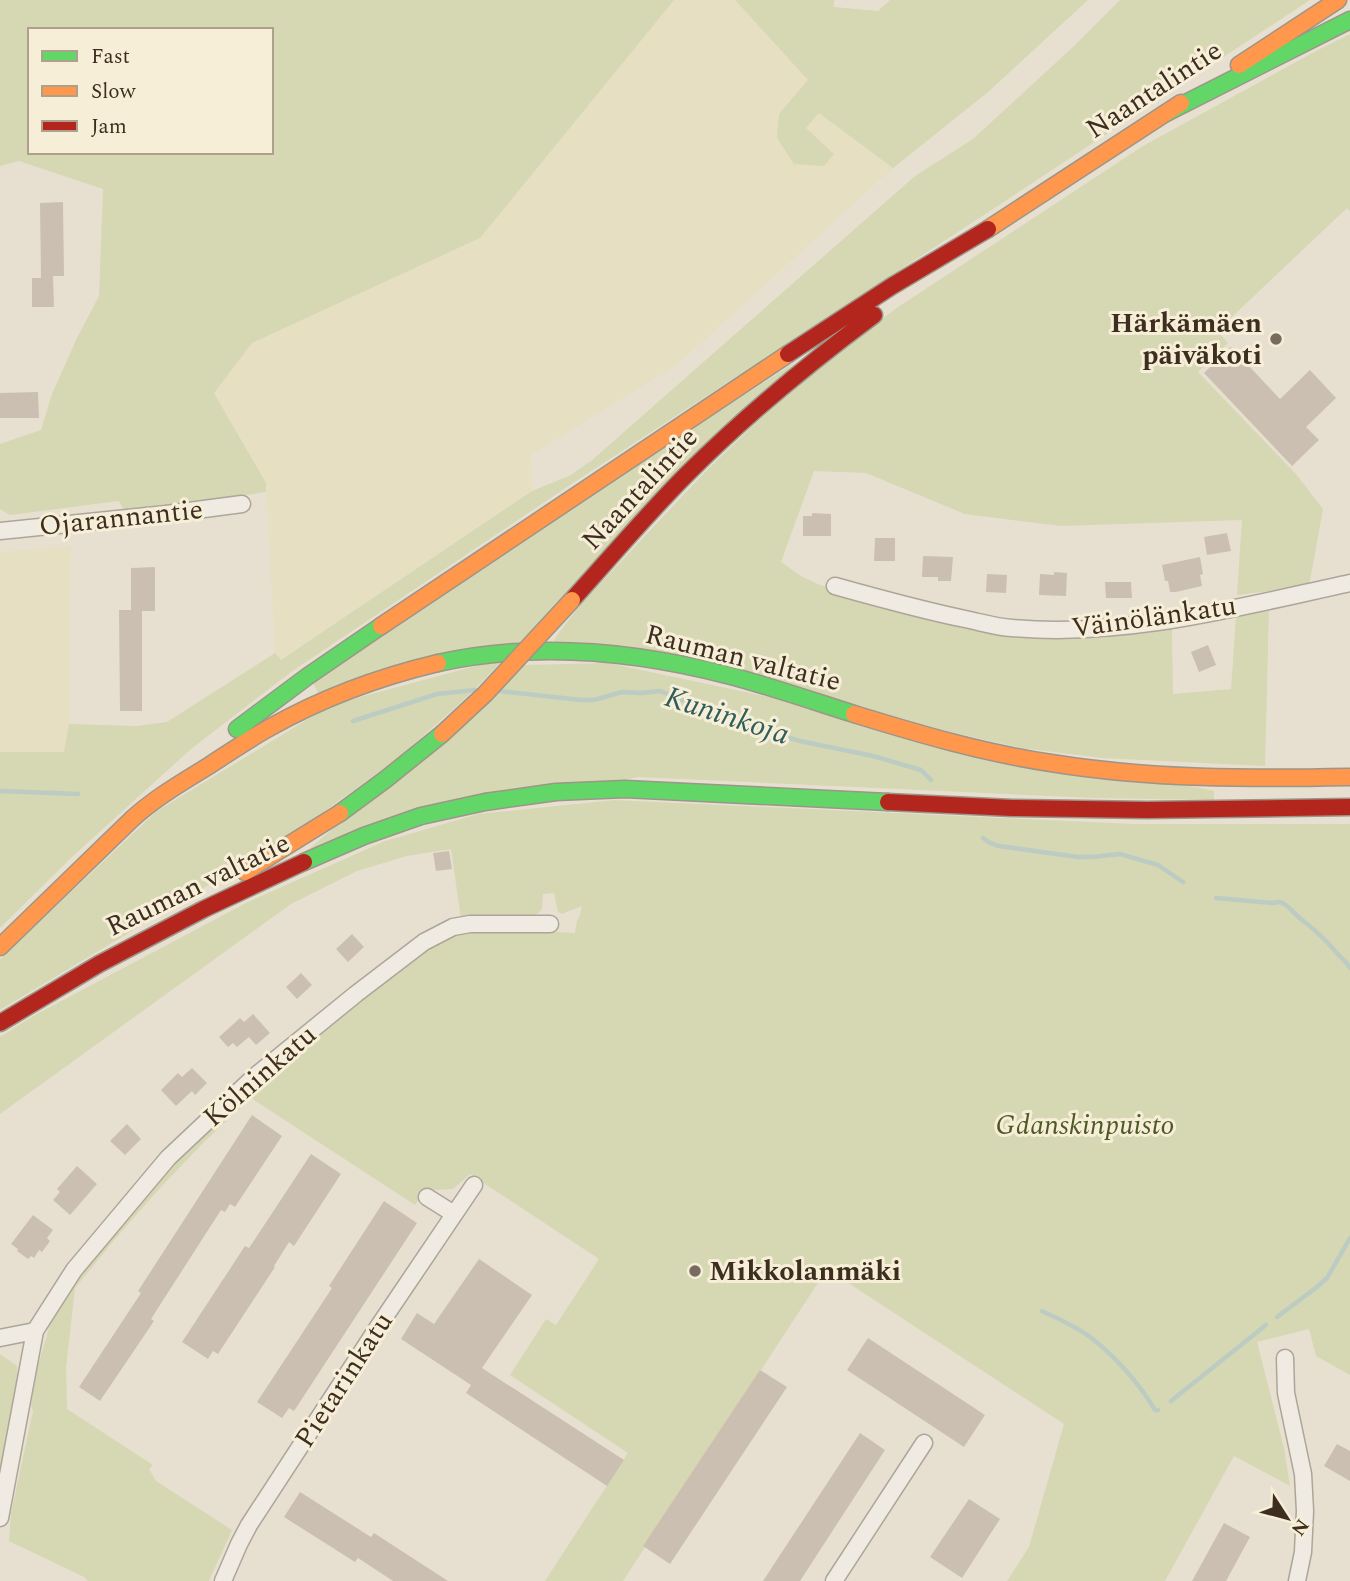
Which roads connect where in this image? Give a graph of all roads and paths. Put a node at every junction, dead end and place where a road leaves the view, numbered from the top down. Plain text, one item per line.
1 (1338, 0) edge
2 (1350, 20) edge
3 (1166, 113) junction
4 (997, 223) junction
5 (242, 504) dead end
6 (0, 531) edge
7 (1350, 583) edge
8 (835, 586) dead end
9 (1350, 777) edge
10 (158, 798) junction
11 (1350, 807) edge
12 (550, 924) dead end
13 (0, 947) edge
14 (99, 964) junction
15 (0, 1023) edge
16 (474, 1185) dead end
17 (427, 1197) dead end
18 (454, 1214) junction
19 (35, 1331) junction
20 (0, 1338) edge
21 (1285, 1358) dead end
22 (924, 1443) dead end
23 (0, 1518) edge
24 (223, 1581) edge
25 (834, 1581) edge
26 (1297, 1581) edge

1 - 3 main road, Naantalintie
2 - 3 main road
3 - 4 main road, Naantalintie
4 - 10 main road, Naantalintie
4 - 14 main road, Naantalintie, bridge
5 - 6 street, Ojarannantie
7 - 8 street, Väinölänkatu
9 - 10 main road, Rauman valtatie
10 - 13 main road, Rauman valtatie
11 - 14 main road, Rauman valtatie
12 - 19 street, Kölninkatu
14 - 15 main road, Rauman valtatie
16 - 18 street, Pietarinkatu
17 - 18 street
18 - 24 street, Pietarinkatu
19 - 20 street
19 - 23 street
21 - 26 street
22 - 25 street

